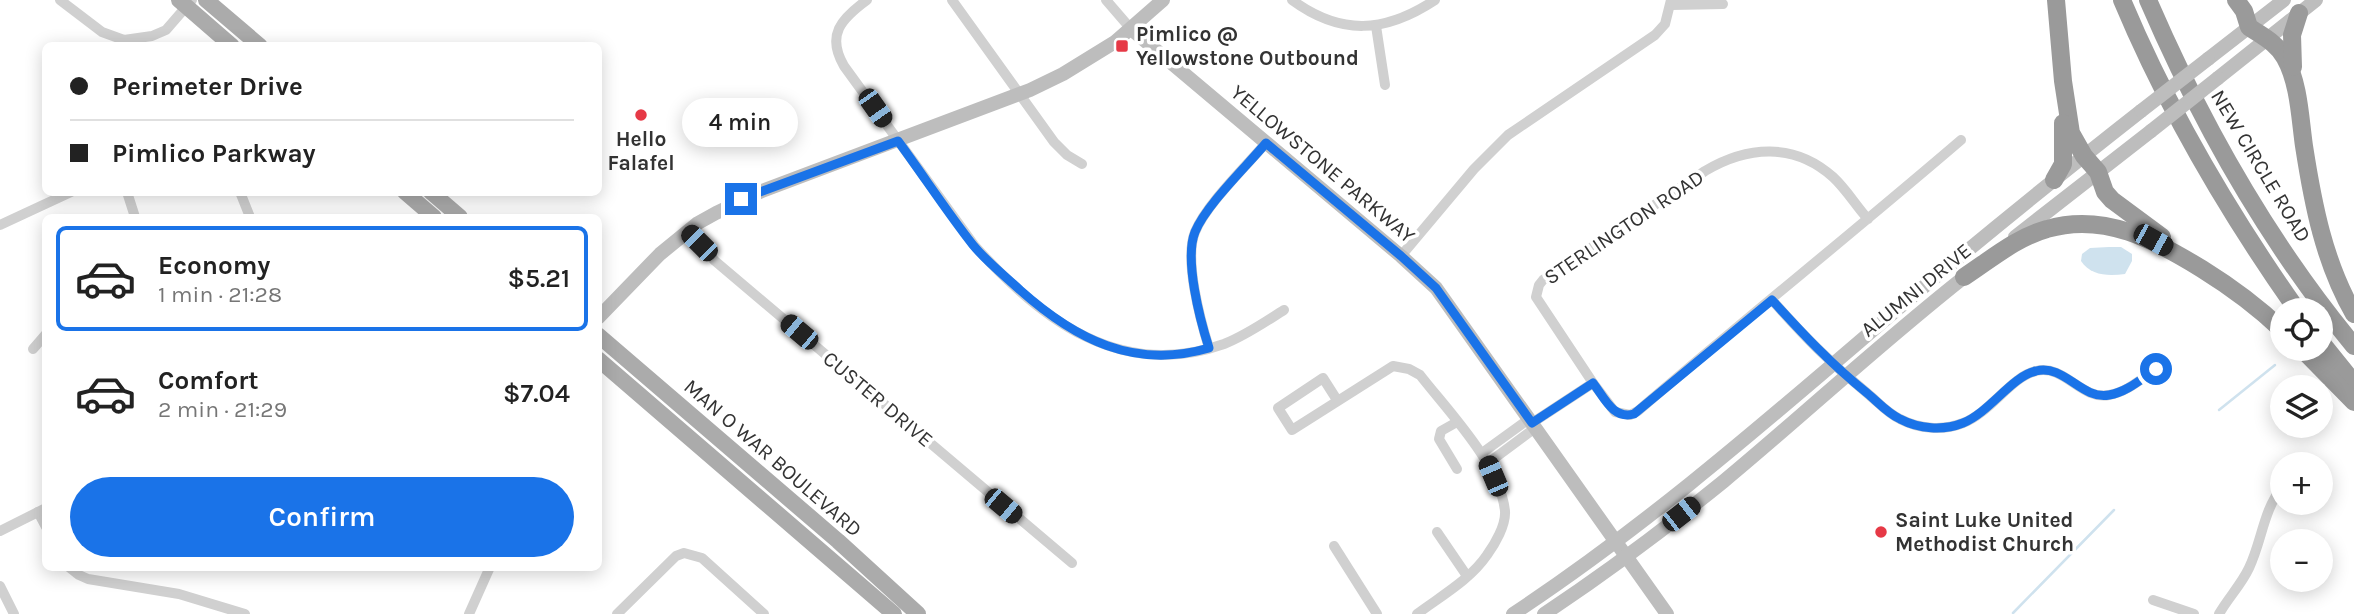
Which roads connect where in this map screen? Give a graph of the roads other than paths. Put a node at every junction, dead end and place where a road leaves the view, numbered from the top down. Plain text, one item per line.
1 (60, 0) edge
2 (206, 0) edge
3 (867, 0) edge
4 (952, 0) edge
5 (1106, 0) edge
6 (1163, 0) edge
7 (1292, 0) edge
8 (1435, 0) edge
9 (2056, 0) edge
10 (2122, 0) edge
11 (2148, 0) edge
12 (2236, 0) edge
13 (2284, 0) edge
14 (2316, 0) edge
15 (186, 2) edge
16 (1671, 2) edge
17 (1723, 4) dead end
18 (2299, 13) junction
19 (1376, 26) junction
20 (2249, 27) junction
21 (1131, 29) junction
22 (2267, 39) junction
23 (228, 42) edge
24 (255, 42) edge
25 (2063, 81) junction
26 (1385, 85) dead end
27 (1019, 94) junction
28 (2296, 95) junction
29 (1961, 140) dead end
30 (898, 141) junction
31 (1266, 143) junction
32 (2084, 156) junction
33 (1082, 164) dead end
34 (2098, 172) junction
35 (2054, 180) junction
36 (62, 196) edge
37 (128, 196) edge
38 (242, 196) edge
39 (409, 196) edge
40 (436, 196) edge
41 (134, 214) edge
42 (249, 214) edge
43 (430, 214) edge
44 (457, 214) edge
45 (1868, 219) junction
46 (0, 225) edge
47 (687, 232) junction
48 (1401, 256) junction
49 (1964, 277) junction
50 (2215, 277) junction
51 (2288, 298) edge
52 (1772, 300) junction
53 (1284, 310) dead end
54 (602, 314) edge
55 (2354, 314) edge
56 (2270, 319) edge
57 (602, 338) edge
58 (42, 339) edge
59 (2354, 346) edge
60 (1209, 348) junction
61 (33, 349) dead end
62 (2333, 357) edge
63 (2314, 361) edge
64 (602, 362) edge
65 (1833, 364) junction
66 (2156, 369) dead end
67 (1845, 375) junction
68 (1593, 383) junction
69 (2354, 383) edge
70 (1337, 400) junction
71 (2354, 402) edge
72 (1457, 422) junction
73 (1532, 423) junction
74 (1482, 453) junction
75 (1488, 463) junction
76 (1457, 469) dead end
77 (2270, 505) edge
78 (42, 510) edge
79 (0, 531) edge
80 (1437, 532) dead end
81 (1617, 542) junction
82 (1334, 546) dead end
83 (1628, 556) junction
84 (1072, 563) dead end
85 (74, 571) edge
86 (488, 571) edge
87 (1467, 576) junction
88 (0, 586) edge
89 (2153, 600) dead end
90 (14, 614) edge
91 (245, 614) edge
92 (469, 614) edge
93 (617, 614) edge
94 (764, 614) edge
95 (894, 614) edge
96 (918, 614) edge
97 (1377, 614) edge
98 (1417, 614) edge
99 (1513, 614) edge
100 (1544, 614) edge
101 (1667, 614) edge
102 (2194, 614) edge
103 (2219, 614) edge

1 - 15 street
2 - 24 main road
3 - 30 street
4 - 27 street
5 - 21 street, YELLOWSTONE PARKWAY
6 - 21 main road
7 - 19 street
8 - 19 street
9 - 25 highway
10 - 51 highway
11 - 59 highway, NEW CIRCLE ROAD
12 - 20 highway
13 - 20 main road, ALUMNI DRIVE
14 - 18 main road, ALUMNI DRIVE
15 - 23 main road
16 - 17 street
16 - 48 street
18 - 22 main road, ALUMNI DRIVE
18 - 28 highway
19 - 26 street
20 - 22 highway
20 - 32 main road, ALUMNI DRIVE, bridge
21 - 27 main road
21 - 31 main road, YELLOWSTONE PARKWAY
22 - 28 highway
22 - 34 main road, ALUMNI DRIVE, bridge
25 - 32 highway
25 - 35 highway
27 - 30 main road
27 - 33 street
28 - 55 highway
29 - 45 street
30 - 47 main road
30 - 60 street
31 - 48 main road, YELLOWSTONE PARKWAY
31 - 60 street
32 - 34 highway
32 - 35 main road, ALUMNI DRIVE
34 - 49 main road, ALUMNI DRIVE
34 - 50 highway
35 - 65 main road, ALUMNI DRIVE
36 - 46 street
37 - 41 street
38 - 42 street
39 - 43 main road
40 - 44 main road
45 - 52 street
45 - 68 street, STERLINGTON ROAD
47 - 54 main road
47 - 84 street, CUSTER DRIVE
48 - 73 main road, YELLOWSTONE PARKWAY
49 - 50 highway
49 - 67 main road, ALUMNI DRIVE
50 - 56 highway
52 - 65 street
52 - 68 street
53 - 60 street
57 - 96 main road, MAN O WAR BOULEVARD
58 - 61 street
62 - 69 highway
63 - 71 highway
64 - 95 main road, MAN O WAR BOULEVARD
65 - 67 street
65 - 81 main road, ALUMNI DRIVE
66 - 67 street
67 - 83 main road, ALUMNI DRIVE
68 - 73 street
70 - 70 street
70 - 72 street
72 - 74 street
72 - 76 street
73 - 74 street
73 - 75 street
73 - 81 main road, YELLOWSTONE PARKWAY
74 - 75 street
75 - 87 street
77 - 103 street
78 - 79 street
80 - 87 street
81 - 83 main road, YELLOWSTONE PARKWAY
81 - 99 main road, ALUMNI DRIVE
82 - 97 street
83 - 100 main road, ALUMNI DRIVE
83 - 101 main road, YELLOWSTONE PARKWAY
85 - 91 street
86 - 92 street
87 - 98 street
88 - 90 street
89 - 102 street
93 - 94 street

